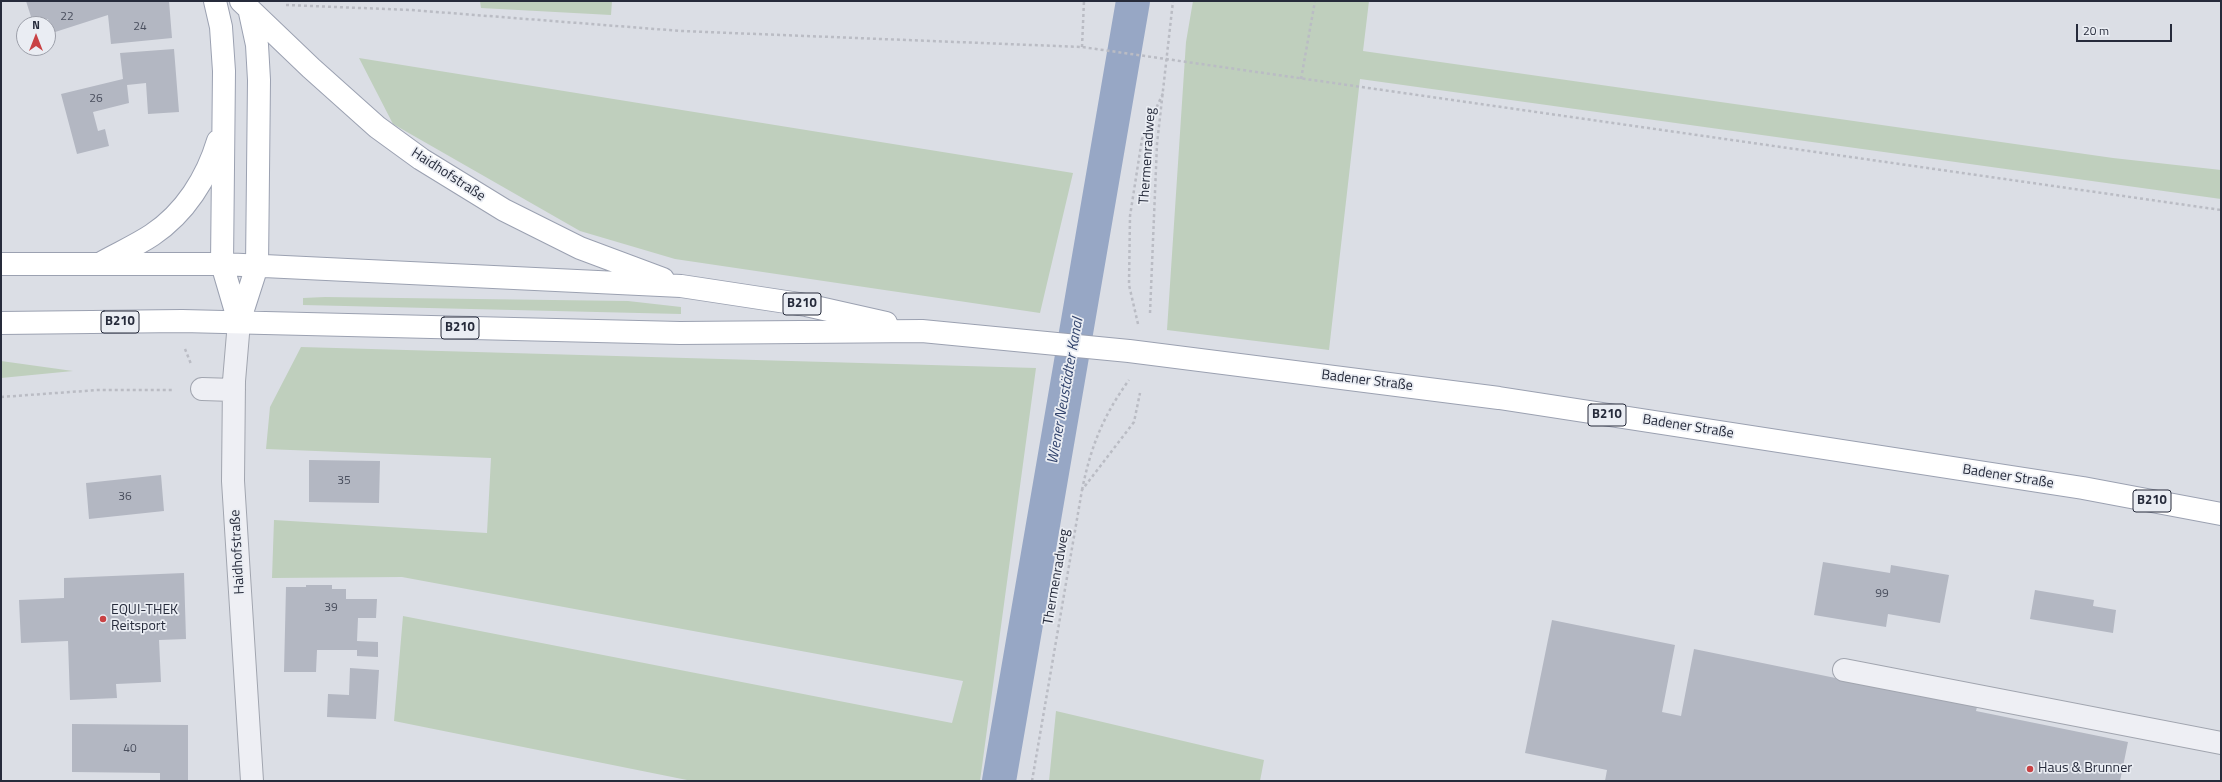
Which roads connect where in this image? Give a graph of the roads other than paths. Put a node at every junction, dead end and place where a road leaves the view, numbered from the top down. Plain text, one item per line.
1 (215, 1) edge
2 (245, 5) edge
3 (224, 124) junction
4 (99, 263) junction
5 (1, 264) edge
6 (222, 264) junction
7 (257, 266) junction
8 (682, 286) junction
9 (239, 322) junction
10 (1, 323) edge
11 (922, 331) junction
12 (202, 389) road end
13 (234, 390) junction
14 (2221, 514) edge
15 (1844, 670) dead end
16 (2221, 744) edge
17 (252, 781) edge

1 - 3 main road, Haidhofstraße
2 - 7 main road, Haidhofstraße
2 - 8 main road, Haidhofstraße
3 - 4 main road, Haidhofstraße
3 - 6 main road, Haidhofstraße
4 - 5 main road, B210
4 - 6 main road, B210
6 - 7 main road, B210
6 - 9 main road, Haidhofstraße
7 - 8 main road, B210
7 - 9 main road, Haidhofstraße
8 - 11 main road, B210
9 - 10 main road, B210
9 - 11 main road, B210
9 - 13 street, Haidhofstraße
11 - 14 main road, Badener Straße / B210
12 - 13 street
13 - 17 street, Haidhofstraße
15 - 16 street

